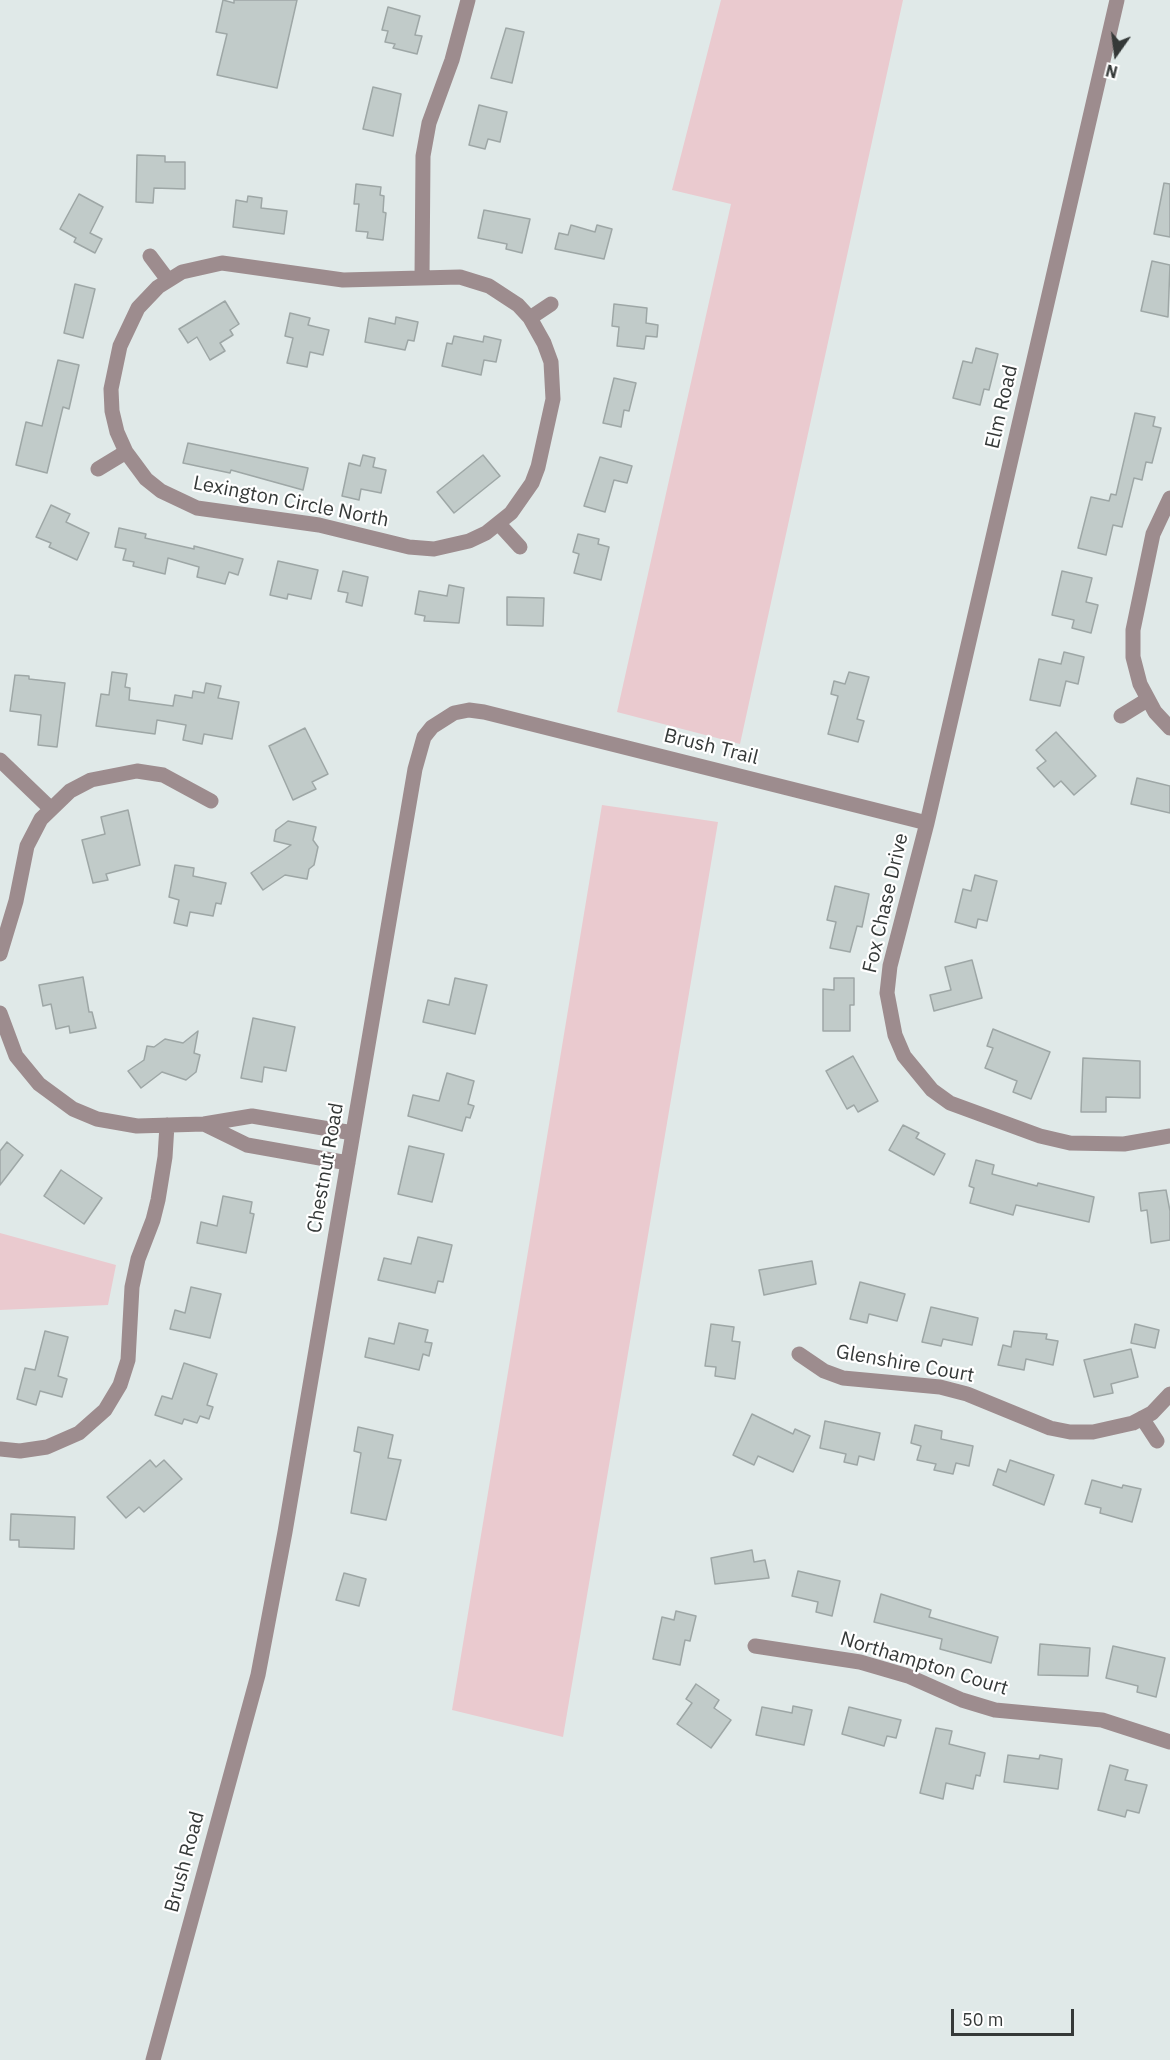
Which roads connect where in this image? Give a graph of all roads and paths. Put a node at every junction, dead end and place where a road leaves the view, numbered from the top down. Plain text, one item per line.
1 (468, 0) edge
2 (1118, 0) edge
3 (150, 256) dead end
4 (422, 277) junction
5 (168, 280) junction
6 (551, 304) dead end
7 (530, 318) junction
8 (126, 452) junction
9 (98, 469) dead end
10 (1170, 498) edge
11 (500, 524) junction
12 (520, 546) dead end
13 (1148, 700) junction
14 (484, 712) joint
15 (1121, 716) dead end
16 (1170, 728) edge
17 (0, 760) edge
18 (211, 801) dead end
19 (50, 808) junction
20 (927, 823) junction
21 (0, 954) edge
22 (0, 1013) edge
23 (204, 1124) junction
24 (166, 1125) junction
25 (353, 1133) junction
26 (1170, 1136) edge
27 (348, 1163) junction
28 (799, 1354) dead end
29 (1170, 1394) edge
30 (1142, 1418) junction
31 (1157, 1441) dead end
32 (0, 1449) edge
33 (755, 1646) dead end
34 (258, 1674) joint
35 (1170, 1742) edge
36 (153, 2060) edge

1 - 4 street
2 - 20 street, Elm Road
3 - 5 street
4 - 5 street, Lexington Circle North
4 - 7 street, Lexington Circle North
5 - 8 street, Lexington Circle North
6 - 7 street
7 - 11 street, Lexington Circle North
8 - 9 street
8 - 11 street, Lexington Circle North
10 - 13 street
11 - 12 street
13 - 15 street
13 - 16 street
14 - 20 street, Brush Trail
14 - 25 street, Chestnut Road
17 - 19 street
18 - 19 street
19 - 21 street
20 - 26 street, Fox Chase Drive
22 - 24 street
23 - 24 street
23 - 25 street
23 - 27 street
24 - 32 street
25 - 27 street, Chestnut Road
27 - 34 street, Chestnut Road
28 - 30 street, Glenshire Court
29 - 30 street, Glenshire Court
30 - 31 street
33 - 35 street, Northampton Court
34 - 36 street, Brush Road

